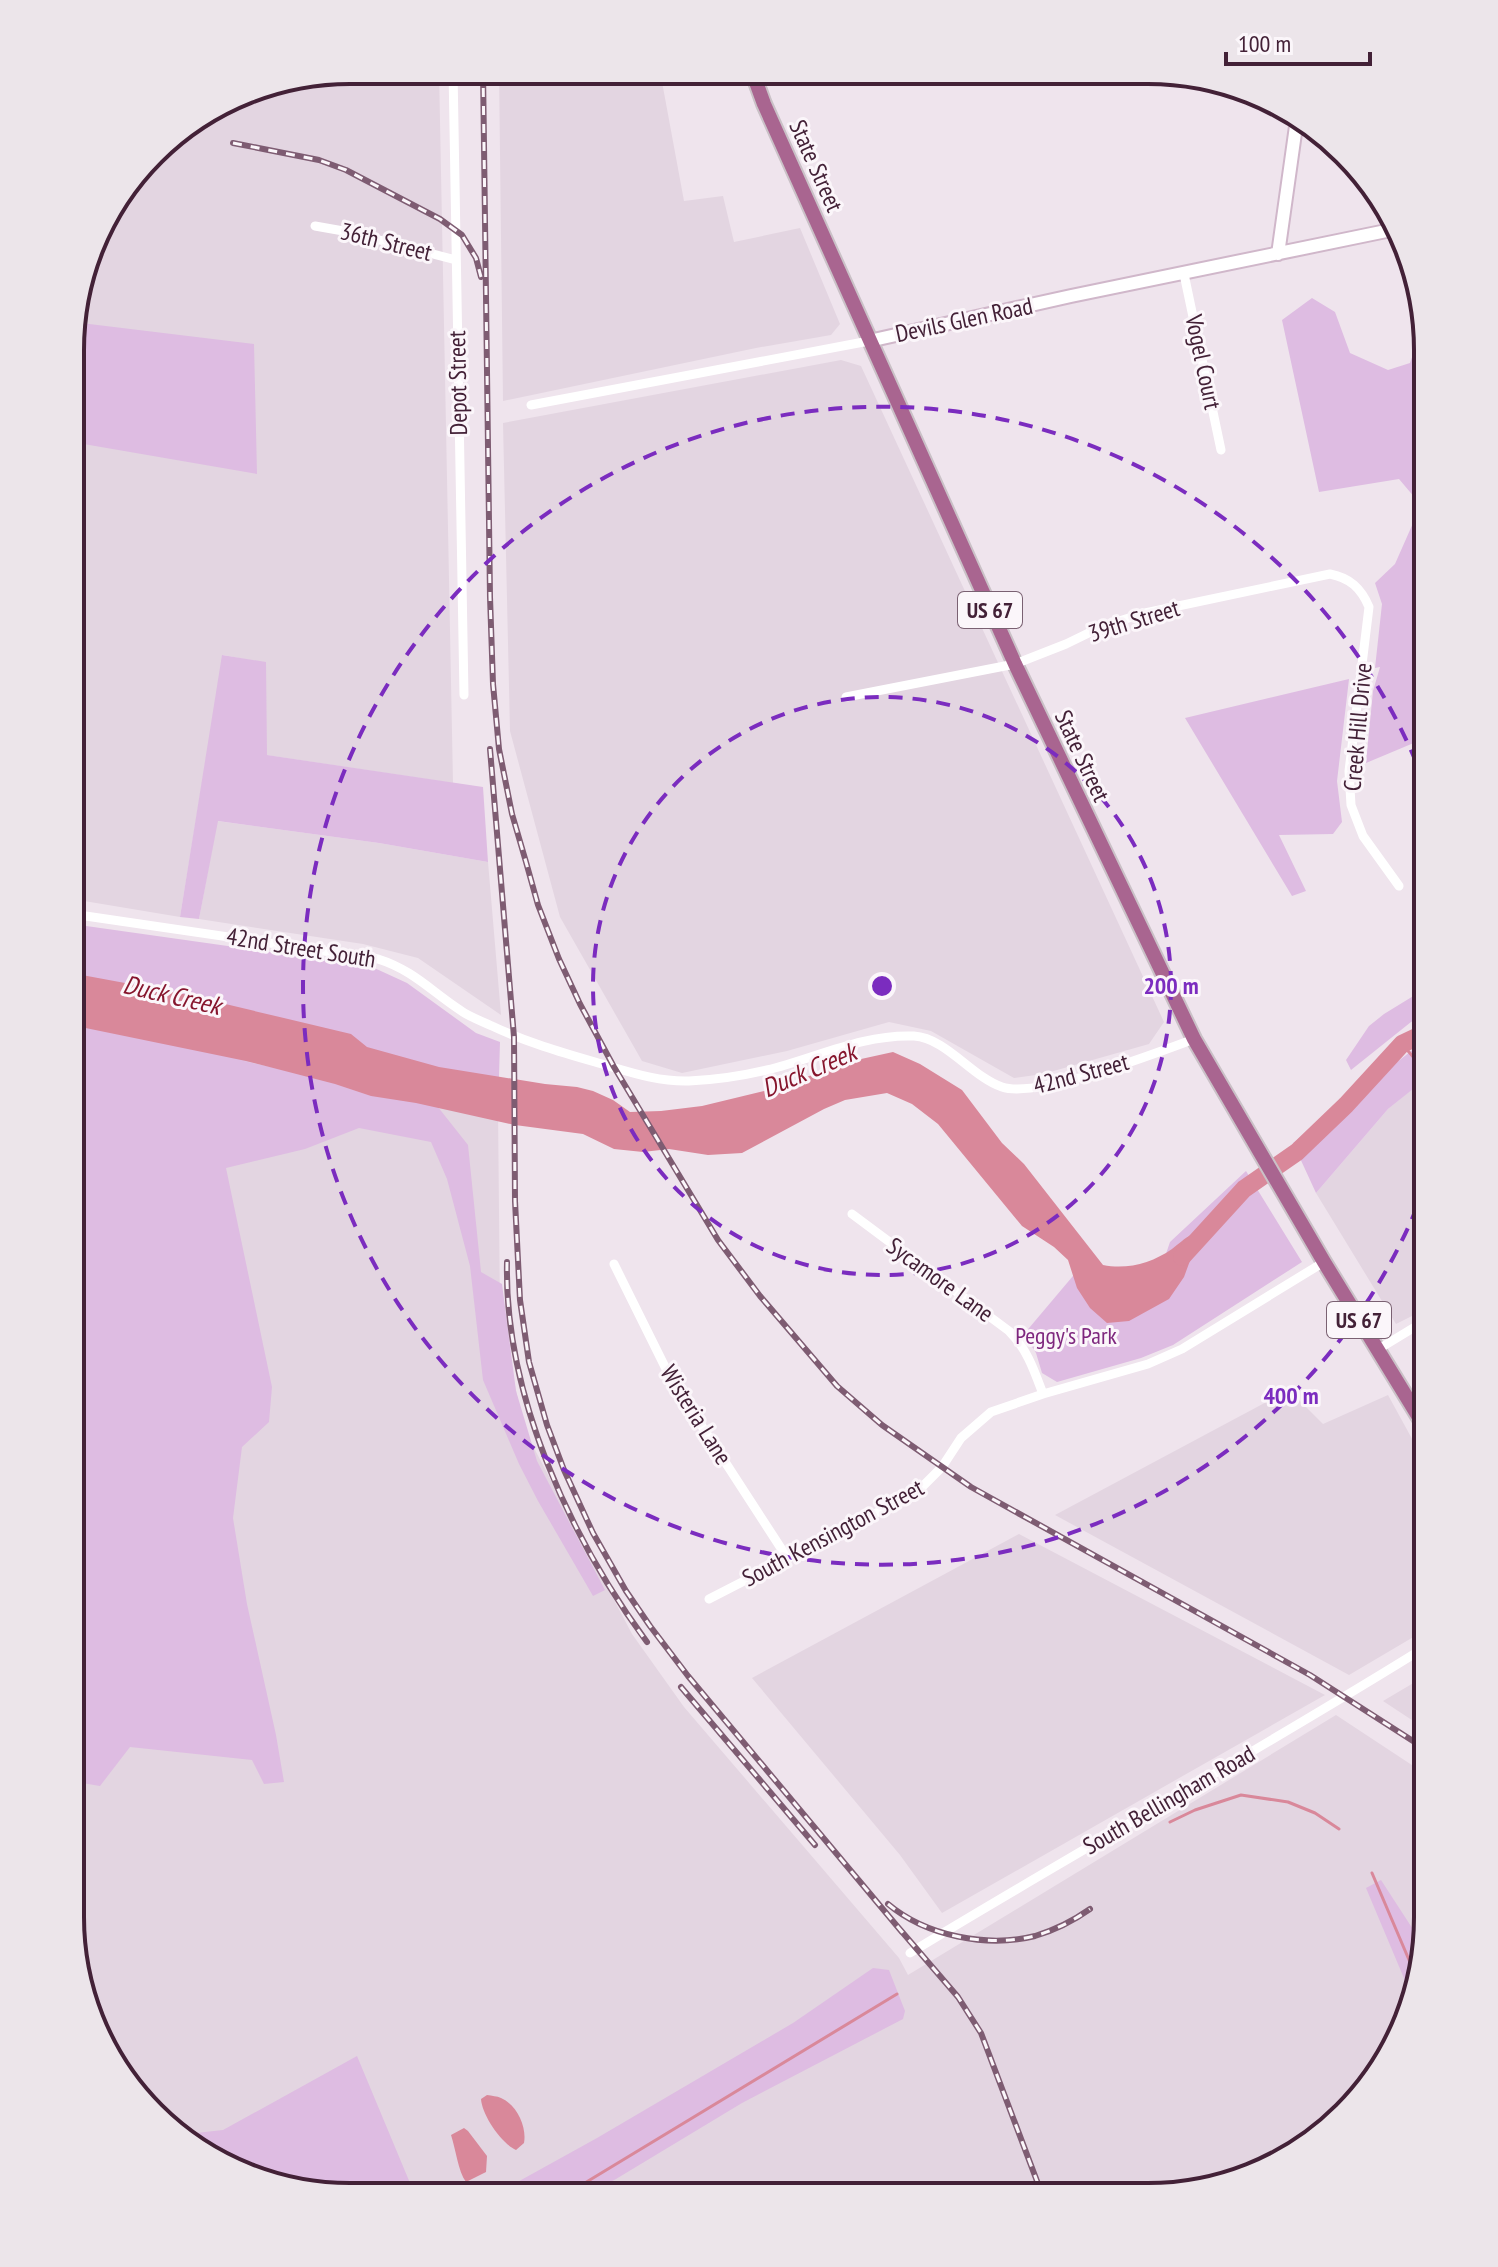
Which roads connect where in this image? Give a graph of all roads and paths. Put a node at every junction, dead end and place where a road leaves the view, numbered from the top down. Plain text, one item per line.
1 (453, 84) edge
2 (757, 84) edge
3 (1296, 130) edge
4 (315, 226) dead end
5 (1385, 231) edge
6 (1278, 254) junction
7 (456, 260) junction
8 (1184, 274) junction
9 (869, 341) junction
10 (531, 405) dead end
11 (1221, 450) dead end
12 (1365, 649) joint
13 (1015, 664) junction
14 (464, 695) dead end
15 (846, 697) dead end
16 (1399, 886) dead end
17 (84, 916) edge
18 (1194, 1039) junction
19 (744, 1074) joint
20 (852, 1214) dead end
21 (1324, 1262) junction
22 (614, 1264) dead end
23 (1413, 1328) edge
24 (1377, 1350) junction
25 (1043, 1394) junction
26 (1413, 1408) edge
27 (788, 1559) junction
28 (709, 1599) dead end
29 (1413, 1655) edge
30 (910, 1953) dead end

1 - 7 street, Depot Street
2 - 9 main road, State Street / US 67
3 - 6 main road
4 - 7 street, 36th Street
5 - 6 main road, Devils Glen Road
6 - 8 main road, Devils Glen Road
7 - 14 street, Depot Street
8 - 9 main road, Devils Glen Road
8 - 11 street, Vogel Court
9 - 10 street, Devils Glen Road
9 - 13 main road, State Street / US 67
12 - 13 street, 39th Street
12 - 16 street, Creek Hill Drive
13 - 15 street, 39th Street
13 - 18 main road, State Street / US 67
17 - 19 street, 42nd Street South
18 - 19 street, 42nd Street
18 - 21 main road, State Street / US 67
20 - 25 street, Sycamore Lane
21 - 24 main road, State Street / US 67
21 - 25 street, South Kensington Street
22 - 27 street, Wisteria Lane
23 - 24 street
24 - 26 main road, State Street / US 67
25 - 27 street, South Kensington Street
27 - 28 street, South Kensington Street
29 - 30 street, South Bellingham Road

